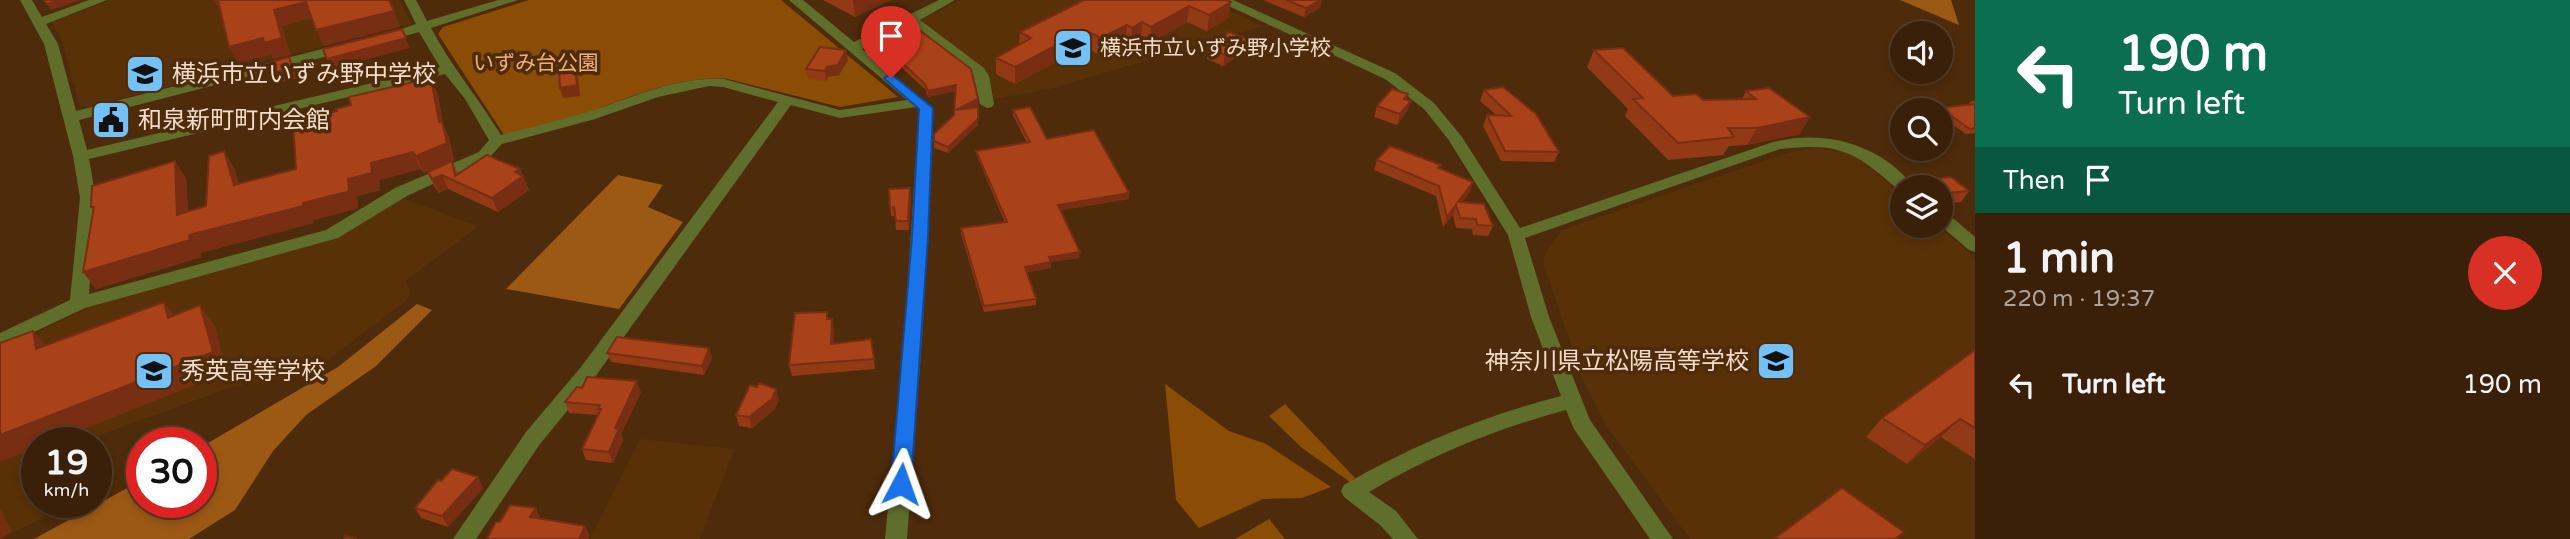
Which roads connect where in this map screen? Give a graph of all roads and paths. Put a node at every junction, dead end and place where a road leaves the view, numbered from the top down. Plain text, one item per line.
1 (26, 0) edge
2 (101, 0) edge
3 (410, 0) edge
4 (513, 0) edge
5 (795, 0) edge
6 (949, 0) edge
7 (1222, 0) edge
8 (911, 19) junction
9 (40, 22) junction
10 (423, 28) junction
11 (853, 48) junction
12 (448, 69) junction
13 (787, 100) junction
14 (920, 102) junction
15 (987, 104) dead end
16 (71, 117) junction
17 (497, 141) junction
18 (81, 156) junction
19 (1892, 175) edge
20 (1953, 227) edge
21 (1516, 235) junction
22 (1975, 246) edge
23 (79, 303) junction
24 (0, 341) edge
25 (1573, 401) junction
26 (464, 539) edge
27 (897, 539) edge
28 (1407, 539) edge
29 (1662, 539) edge

1 - 9 street
2 - 9 street
3 - 10 street
4 - 10 street
5 - 11 street
6 - 8 street
7 - 21 street
8 - 11 street
8 - 15 street
9 - 16 street
10 - 12 street
10 - 16 street
11 - 14 street
12 - 17 street
12 - 18 street
13 - 14 street
13 - 17 street
13 - 26 street
14 - 27 street
16 - 18 street
17 - 23 street
18 - 23 street
19 - 21 street
20 - 22 street
21 - 25 street
23 - 24 street
25 - 28 street
25 - 29 street

